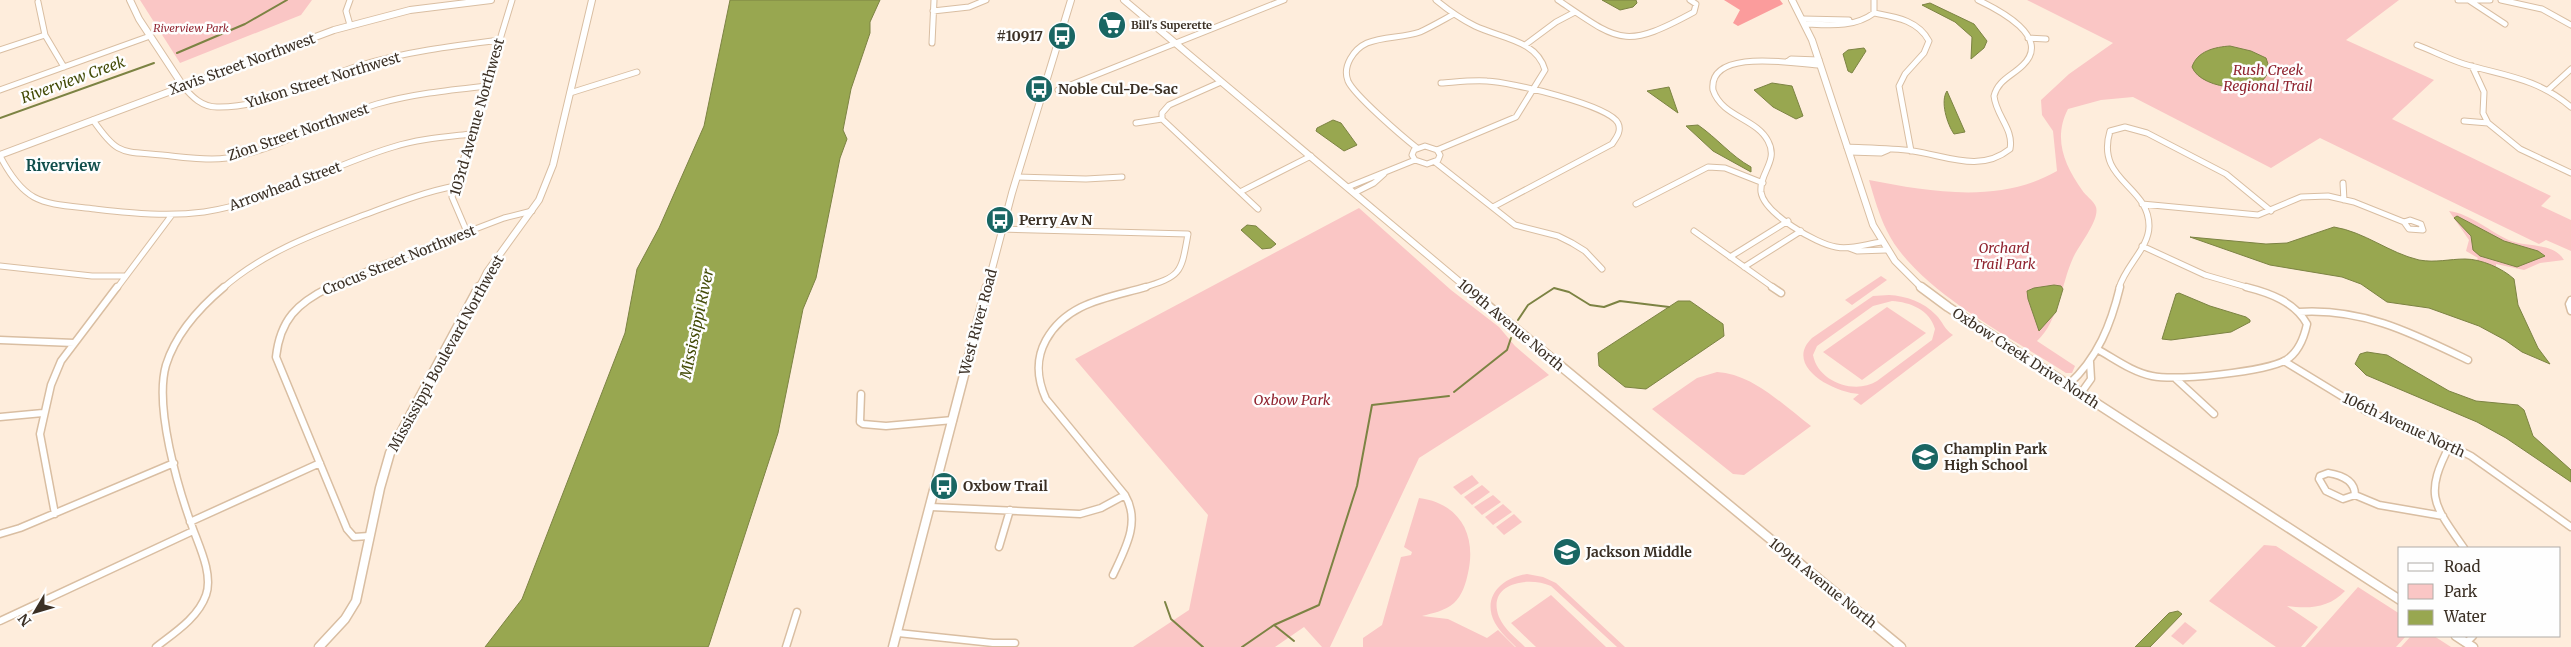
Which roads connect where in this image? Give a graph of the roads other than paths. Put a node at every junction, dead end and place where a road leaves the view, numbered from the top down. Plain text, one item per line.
1 (130, 0) edge
2 (350, 0) edge
3 (491, 0) edge
4 (512, 0) edge
5 (592, 0) edge
6 (934, 0) edge
7 (986, 0) edge
8 (1071, 0) edge
9 (1124, 0) edge
10 (1284, 0) edge
11 (1436, 0) edge
12 (1558, 0) edge
13 (1690, 0) edge
14 (1792, 0) edge
15 (1874, 0) edge
16 (1978, 0) edge
17 (2458, 0) edge
18 (2490, 0) edge
19 (2501, 0) edge
20 (2470, 1) junction
21 (38, 4) dead end
22 (933, 11) junction
23 (1575, 12) junction
24 (1874, 12) junction
25 (1454, 14) junction
26 (1804, 21) junction
27 (2506, 24) dead end
28 (350, 25) junction
29 (2571, 25) edge
30 (45, 35) junction
31 (150, 36) junction
32 (2028, 38) junction
33 (2046, 39) dead end
34 (500, 40) junction
35 (932, 43) dead end
36 (1176, 43) junction
37 (1525, 45) junction
38 (2417, 45) dead end
39 (0, 50) edge
40 (1820, 63) junction
41 (2472, 66) junction
42 (64, 67) junction
43 (2571, 69) edge
44 (637, 72) dead end
45 (1221, 82) junction
46 (1441, 83) dead end
47 (183, 86) junction
48 (486, 86) junction
49 (0, 90) edge
50 (1058, 90) dead end
51 (2548, 90) junction
52 (1534, 91) junction
53 (570, 93) junction
54 (2571, 107) edge
55 (1162, 119) junction
56 (93, 120) junction
57 (2464, 122) dead end
58 (1136, 123) dead end
59 (2488, 123) junction
60 (471, 134) junction
61 (1417, 148) junction
62 (1437, 150) junction
63 (1848, 150) junction
64 (1911, 151) junction
65 (1921, 152) junction
66 (0, 156) edge
67 (1310, 156) junction
68 (1415, 160) junction
69 (1922, 160) dead end
70 (1435, 162) junction
71 (2571, 173) edge
72 (1384, 174) junction
73 (1017, 177) junction
74 (1122, 177) dead end
75 (1763, 183) junction
76 (2343, 183) dead end
77 (455, 186) junction
78 (1351, 190) junction
79 (1240, 192) junction
80 (2344, 200) junction
81 (1636, 204) dead end
82 (2142, 204) junction
83 (1493, 207) junction
84 (1258, 209) dead end
85 (532, 211) junction
86 (2271, 211) junction
87 (171, 216) junction
88 (1788, 221) junction
89 (2404, 222) dead end
90 (1002, 229) junction
91 (1694, 231) dead end
92 (1801, 231) junction
93 (467, 232) junction
94 (1881, 242) junction
95 (2142, 246) junction
96 (1849, 248) junction
97 (1886, 250) junction
98 (1730, 257) junction
99 (0, 266) edge
100 (1744, 267) junction
101 (1602, 269) dead end
102 (124, 276) junction
103 (1781, 293) dead end
104 (2571, 300) edge
105 (2571, 311) edge
106 (2300, 312) junction
107 (0, 340) edge
108 (74, 344) junction
109 (2098, 349) junction
110 (2468, 360) dead end
111 (2284, 361) junction
112 (2090, 362) junction
113 (2176, 379) junction
114 (2068, 385) junction
115 (2081, 393) junction
116 (861, 394) dead end
117 (43, 413) junction
118 (2214, 414) dead end
119 (0, 417) edge
120 (953, 420) junction
121 (2450, 445) junction
122 (174, 463) junction
123 (320, 464) junction
124 (1125, 495) junction
125 (2355, 495) junction
126 (931, 507) junction
127 (1010, 510) junction
128 (55, 514) junction
129 (2443, 516) junction
130 (190, 522) junction
131 (2571, 527) edge
132 (193, 531) junction
133 (0, 534) edge
134 (369, 536) junction
135 (998, 547) dead end
136 (2463, 547) edge
137 (1113, 575) dead end
138 (2398, 599) edge
139 (797, 612) dead end
140 (0, 621) edge
141 (898, 633) junction
142 (2458, 637) edge
143 (2471, 642) edge
144 (1015, 643) dead end
145 (156, 647) edge
146 (319, 647) edge
147 (786, 647) edge
148 (893, 647) edge
149 (1901, 647) edge

1 - 31 street
2 - 28 street
3 - 28 street, Xavis Street Northwest
4 - 34 street, 103rd Avenue Northwest
5 - 53 street, Mississippi Boulevard Northwest
6 - 22 street
7 - 22 street
8 - 73 street, West River Road
9 - 36 street, 109th Avenue North
10 - 36 street
11 - 25 street
12 - 23 street
13 - 23 street
14 - 26 street, Oxbow Creek Drive North
15 - 24 street
16 - 32 street
17 - 20 street
18 - 20 street
19 - 29 street
20 - 27 street
21 - 30 street
22 - 35 street
23 - 37 street
24 - 26 street
24 - 64 street
25 - 37 street
25 - 61 street
26 - 40 street, Oxbow Creek Drive North
28 - 47 street, Xavis Street Northwest
30 - 39 street
30 - 42 street
31 - 42 street
31 - 47 street
32 - 33 street
32 - 65 street
34 - 47 street, Yukon Street Northwest
34 - 48 street, 103rd Avenue Northwest
36 - 45 street, 109th Avenue North
36 - 50 street
37 - 52 street
38 - 41 street
40 - 63 street, Oxbow Creek Drive North
40 - 75 street
41 - 51 street
41 - 59 street
42 - 49 street
43 - 51 street
44 - 53 street
45 - 55 street
45 - 67 street, 109th Avenue North
46 - 52 street
47 - 56 street, Xavis Street Northwest
48 - 56 street, Zion Street Northwest
48 - 60 street, 103rd Avenue Northwest
51 - 54 street
52 - 62 street
52 - 83 street
53 - 85 street, Mississippi Boulevard Northwest
55 - 58 street
55 - 79 street
56 - 66 street, Xavis Street Northwest
57 - 59 street
59 - 71 street
60 - 77 street, 103rd Avenue Northwest
60 - 87 street, Arrowhead Street
61 - 62 street
61 - 68 street
62 - 70 street
63 - 64 street
63 - 94 street, Oxbow Creek Drive North
64 - 65 street
65 - 69 street
66 - 87 street, Arrowhead Street
67 - 78 street, 109th Avenue North
67 - 79 street
68 - 70 street
68 - 72 street
70 - 83 street
72 - 78 street
72 - 78 street
73 - 74 street
73 - 90 street, West River Road
75 - 81 street
75 - 88 street
76 - 80 street
77 - 93 street, 103rd Avenue Northwest
77 - 122 street
78 - 149 street, 109th Avenue North
79 - 84 street
80 - 86 street
80 - 89 street
82 - 86 street
82 - 86 street
82 - 95 street
83 - 101 street
85 - 93 street, Crocus Street Northwest
85 - 134 street, Mississippi Boulevard Northwest
87 - 102 street
88 - 92 street
88 - 98 street
90 - 120 street, West River Road
90 - 124 street
91 - 98 street
92 - 96 street
92 - 100 street
93 - 123 street, Crocus Street Northwest
94 - 96 street
94 - 97 street, Oxbow Creek Drive North
95 - 106 street
95 - 109 street
96 - 97 street
97 - 114 street, Oxbow Creek Drive North
98 - 100 street
99 - 102 street
100 - 103 street
102 - 108 street
104 - 105 street
106 - 110 street
106 - 111 street
107 - 108 street
108 - 117 street
109 - 112 street
109 - 113 street
111 - 113 street
111 - 121 street, 106th Avenue North
112 - 114 street
112 - 115 street
113 - 118 street
114 - 115 street, Oxbow Creek Drive North
115 - 138 street, Oxbow Creek Drive North
116 - 120 street
117 - 119 street
117 - 128 street
120 - 126 street, West River Road
121 - 129 street
121 - 131 street, 106th Avenue North
122 - 128 street
122 - 130 street
123 - 130 street
123 - 134 street, Crocus Street Northwest
124 - 127 street
124 - 137 street
125 - 125 street
125 - 129 street
126 - 127 street
126 - 141 street, West River Road
127 - 135 street
128 - 133 street
129 - 136 street
130 - 132 street
132 - 140 street
132 - 145 street
134 - 146 street, Mississippi Boulevard Northwest
139 - 147 street
141 - 144 street
141 - 148 street, West River Road
142 - 143 street

